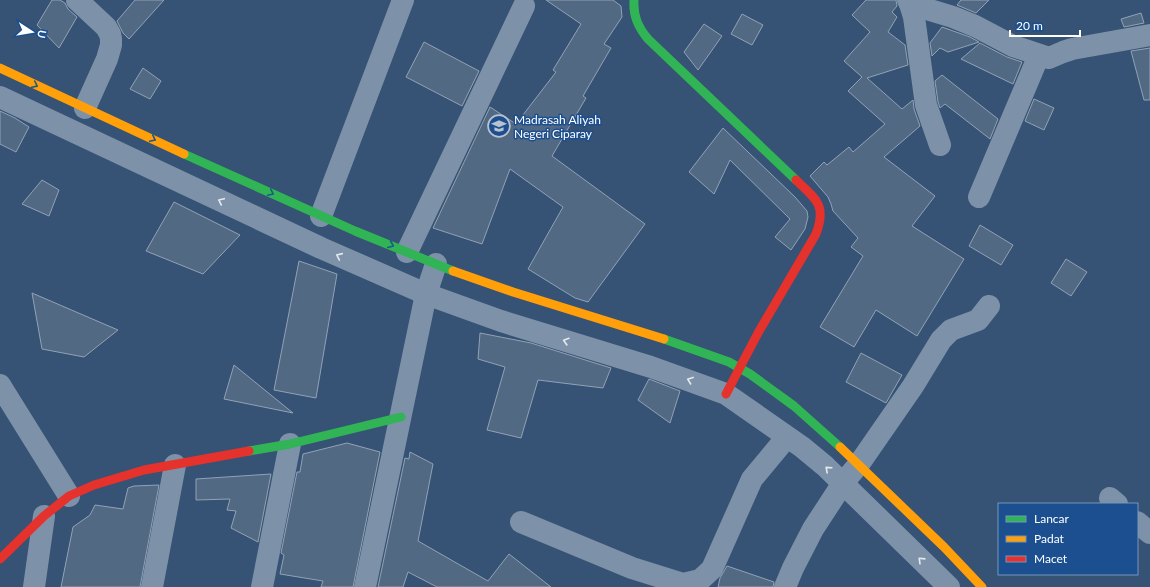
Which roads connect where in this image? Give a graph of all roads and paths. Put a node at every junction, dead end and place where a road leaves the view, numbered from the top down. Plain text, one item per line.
1 (77, 0) edge
2 (403, 0) edge
3 (634, 0) edge
4 (909, 2) edge
5 (524, 6) dead end
6 (1150, 35) edge
7 (1039, 55) junction
8 (0, 68) edge
9 (0, 97) edge
10 (85, 108) junction
11 (940, 145) dead end
12 (979, 197) dead end
13 (321, 216) junction
14 (407, 252) junction
15 (436, 264) junction
16 (426, 294) junction
17 (989, 306) dead end
18 (739, 367) junction
19 (0, 385) edge
20 (726, 394) junction
21 (401, 417) junction
22 (788, 437) junction
23 (290, 444) junction
24 (859, 464) junction
25 (175, 465) junction
26 (844, 484) junction
27 (69, 496) junction
28 (44, 516) junction
29 (521, 522) dead end
30 (1138, 523) edge
31 (1150, 533) edge
32 (0, 559) edge
33 (34, 587) edge
34 (152, 587) edge
35 (262, 587) edge
36 (365, 587) edge
37 (785, 587) edge
38 (949, 587) edge
39 (982, 587) edge

1 - 10 street
2 - 13 street
3 - 18 street
4 - 7 street
4 - 11 street
5 - 14 street
6 - 7 street
7 - 12 street
8 -> 10 street
16 -> 9 street
10 -> 13 street
13 -> 14 street
14 - 15 street
15 - 16 street
15 - 18 street
20 -> 16 street
16 - 21 street
17 - 24 street
18 - 20 street
18 - 24 street
19 - 27 street
20 - 22 street
21 - 23 street
21 - 36 street
26 -> 22 street
22 - 29 street
23 - 25 street
23 - 35 street
24 - 26 street
24 - 39 street
25 - 27 street
25 - 34 street
26 - 37 street
38 -> 26 street
27 - 28 street
28 - 32 street
28 - 33 street
30 - 31 street

